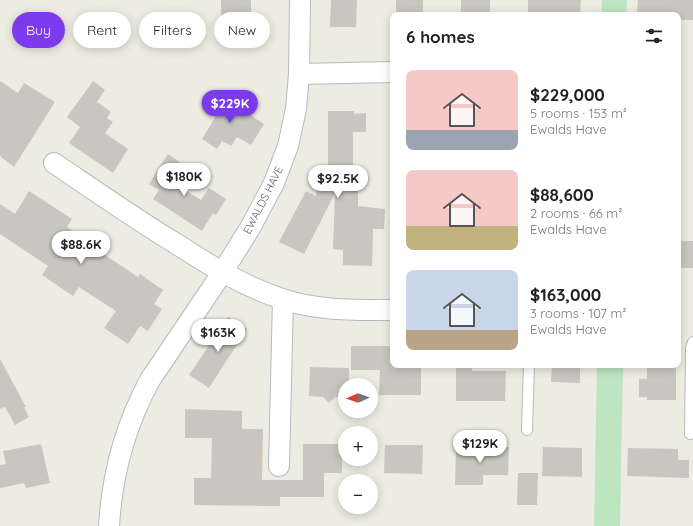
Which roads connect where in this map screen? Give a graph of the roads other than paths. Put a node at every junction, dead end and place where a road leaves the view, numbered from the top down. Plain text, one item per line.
1 (300, 0) edge
2 (390, 72) edge
3 (299, 74) junction
4 (54, 163) dead end
5 (222, 273) junction
6 (283, 299) junction
7 (390, 310) edge
8 (693, 342) edge
9 (529, 368) edge
10 (527, 430) dead end
11 (690, 434) dead end
12 (279, 466) dead end
13 (108, 526) edge

1 - 3 street, EWALDS HAVE
2 - 3 street
3 - 5 street, EWALDS HAVE
4 - 5 street
5 - 6 street
5 - 13 street, EWALDS HAVE
6 - 7 street
6 - 12 street
8 - 11 lane
9 - 10 lane

